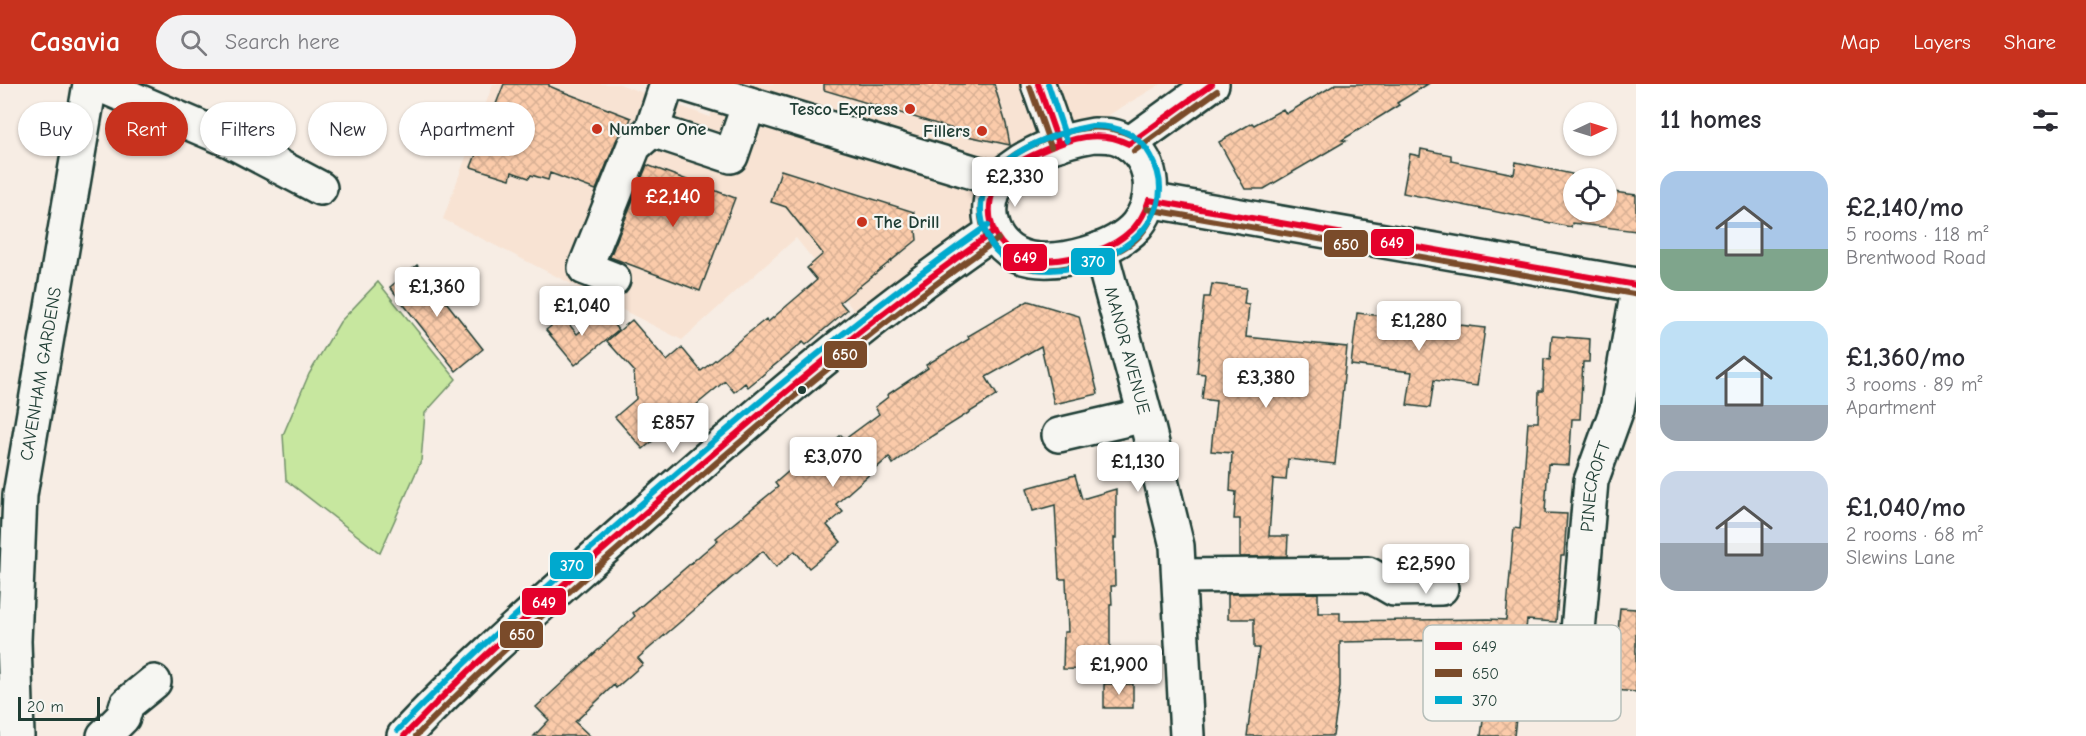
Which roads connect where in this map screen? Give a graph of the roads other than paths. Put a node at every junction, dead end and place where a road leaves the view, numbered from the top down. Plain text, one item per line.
1 (90, 84) edge
2 (98, 84) edge
3 (667, 84) edge
4 (684, 84) edge
5 (1038, 84) edge
6 (1212, 84) edge
7 (749, 104) junction
8 (652, 130) junction
9 (1059, 144) junction
10 (1129, 144) junction
11 (999, 180) junction
12 (320, 188) dead end
13 (1149, 200) junction
14 (993, 232) junction
15 (1100, 249) junction
16 (613, 279) dead end
17 (1636, 285) edge
18 (1636, 301) edge
19 (1146, 415) junction
20 (1059, 435) dead end
21 (1179, 576) junction
22 (1441, 588) dead end
23 (1579, 625) edge
24 (7, 644) edge
25 (154, 682) dead end
26 (17, 736) edge
27 (104, 736) edge
28 (404, 736) edge
29 (1187, 736) edge

1 - 24 street, CAVENHAM GARDENS
2 - 12 street
3 - 8 street
4 - 7 street
5 - 9 street
6 - 10 street
7 - 8 street
7 - 11 street
8 - 16 street
9 - 10 street
9 - 11 street
10 - 13 street
11 - 14 street
13 - 15 street
13 - 17 street
14 - 15 street
14 - 28 street
15 - 19 street, MANOR AVENUE
18 - 23 street, PINECROFT
19 - 20 street
19 - 21 street, MANOR AVENUE
21 - 22 street
21 - 29 street, MANOR AVENUE
24 - 26 street, CAVENHAM GARDENS
25 - 27 street

